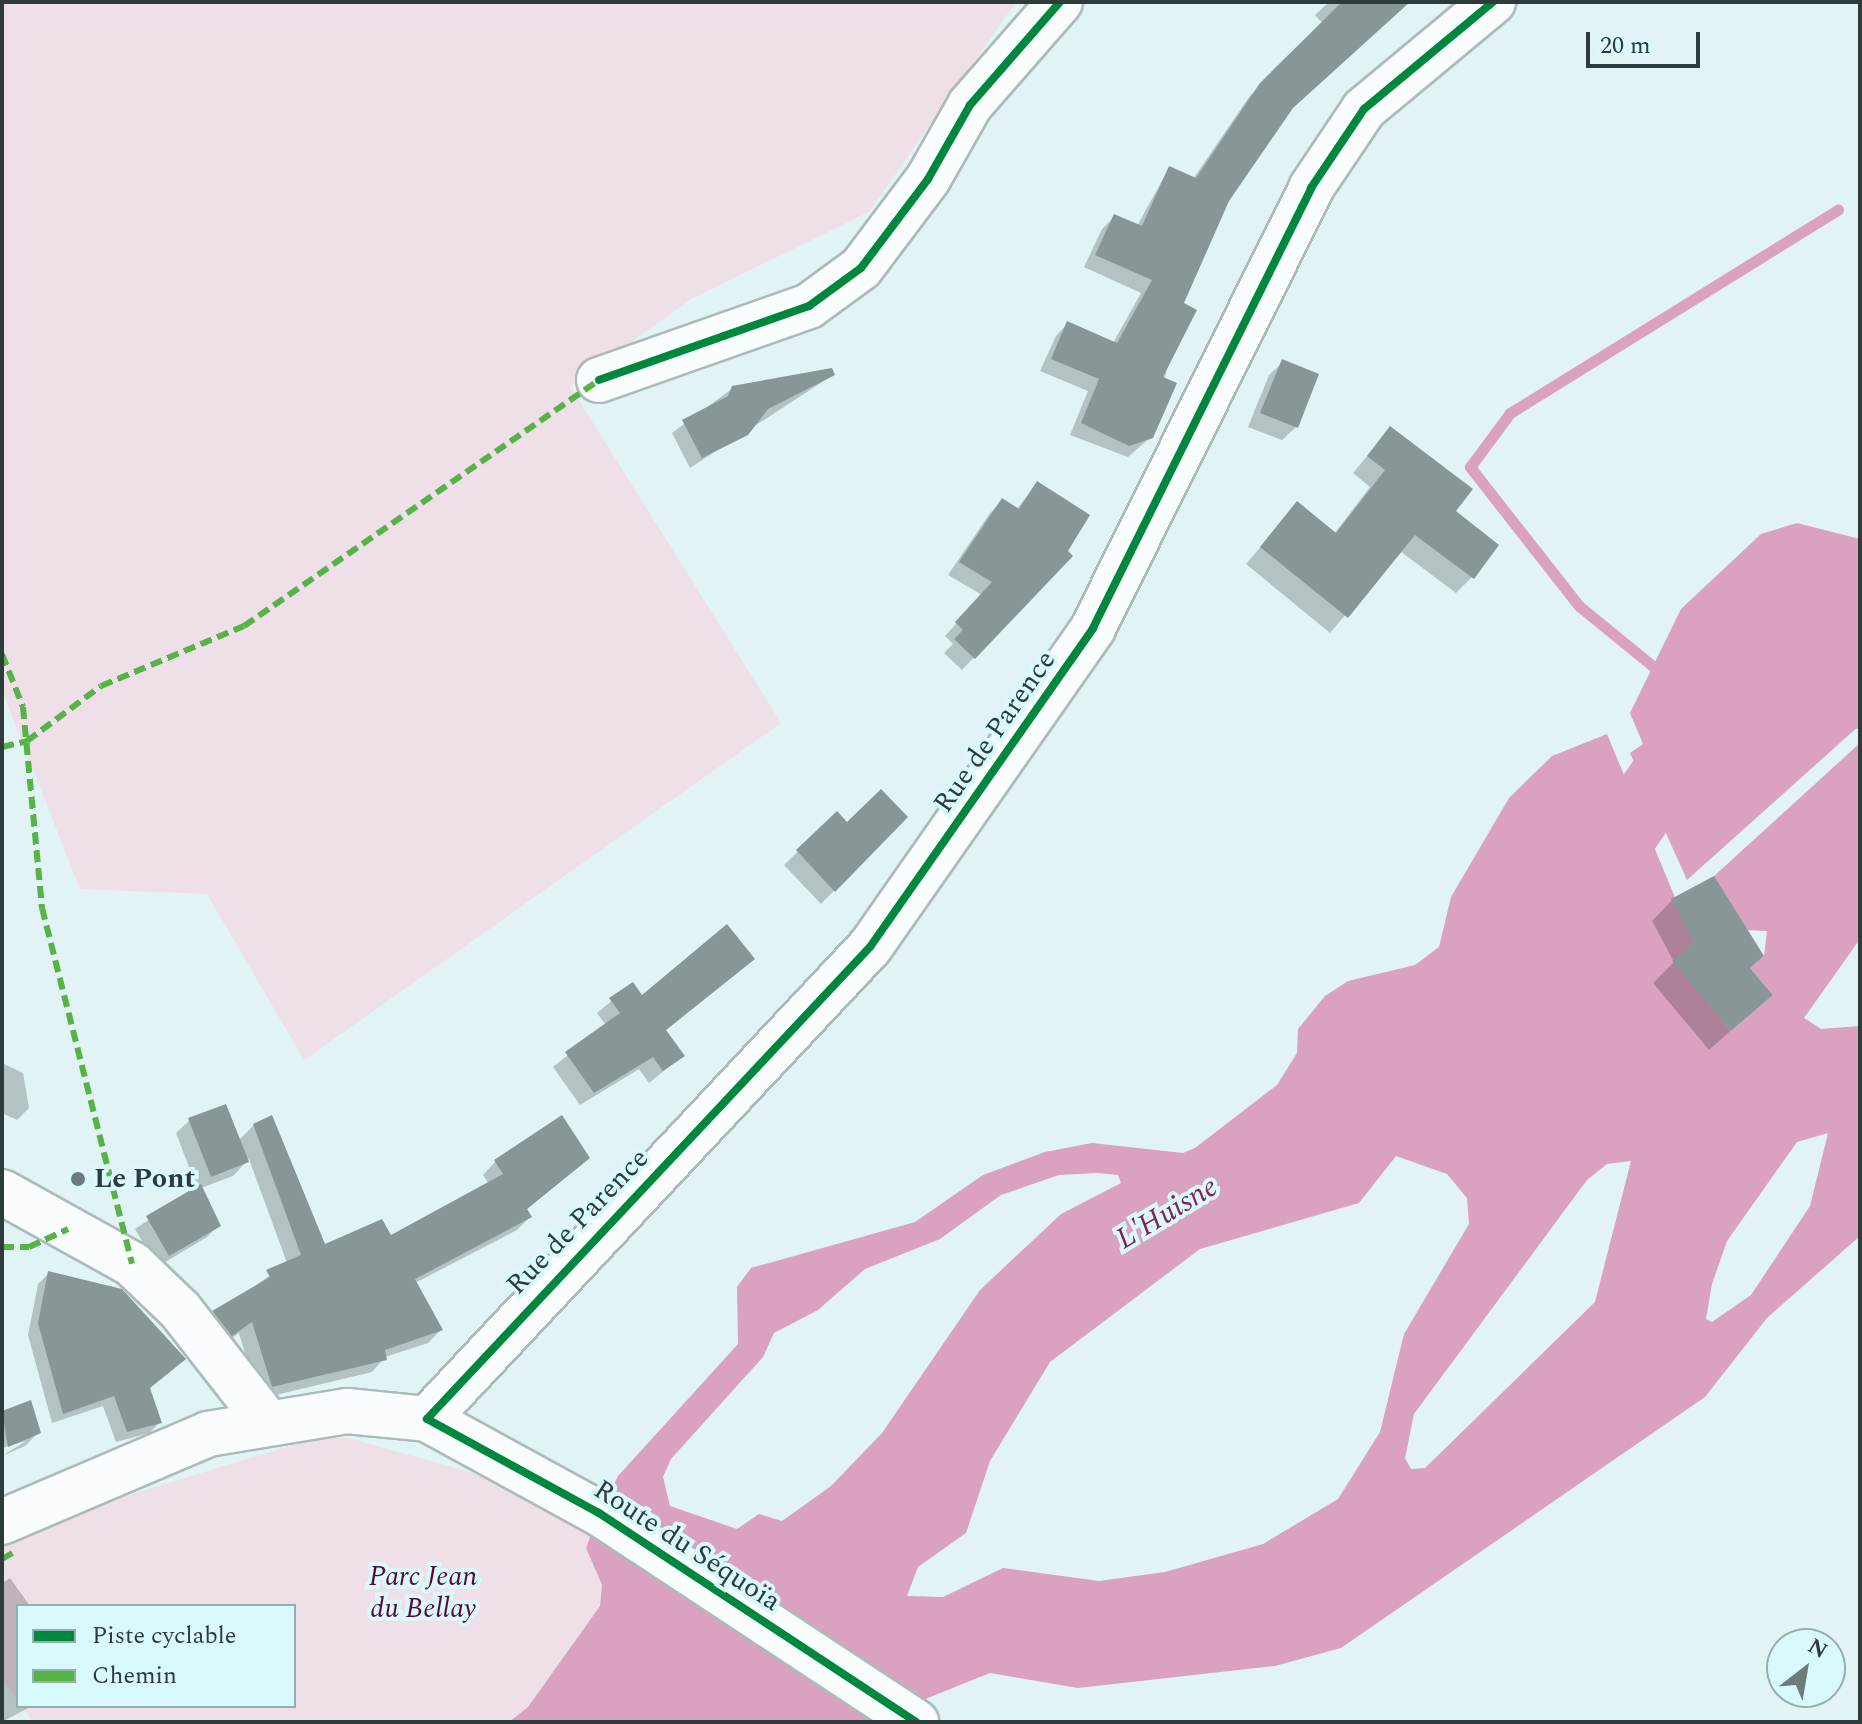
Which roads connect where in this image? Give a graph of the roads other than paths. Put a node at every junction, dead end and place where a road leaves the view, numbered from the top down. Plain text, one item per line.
1 (1060, 2) edge
2 (1493, 2) edge
3 (599, 380) dead end
4 (2, 1192) edge
5 (427, 1419) junction
6 (266, 1420) junction
7 (2, 1522) edge
8 (916, 1722) edge

1 - 3 street
2 - 5 street, Rue de Parence
4 - 6 street
5 - 6 street
5 - 8 street, Route du Séquoïa
6 - 7 street

